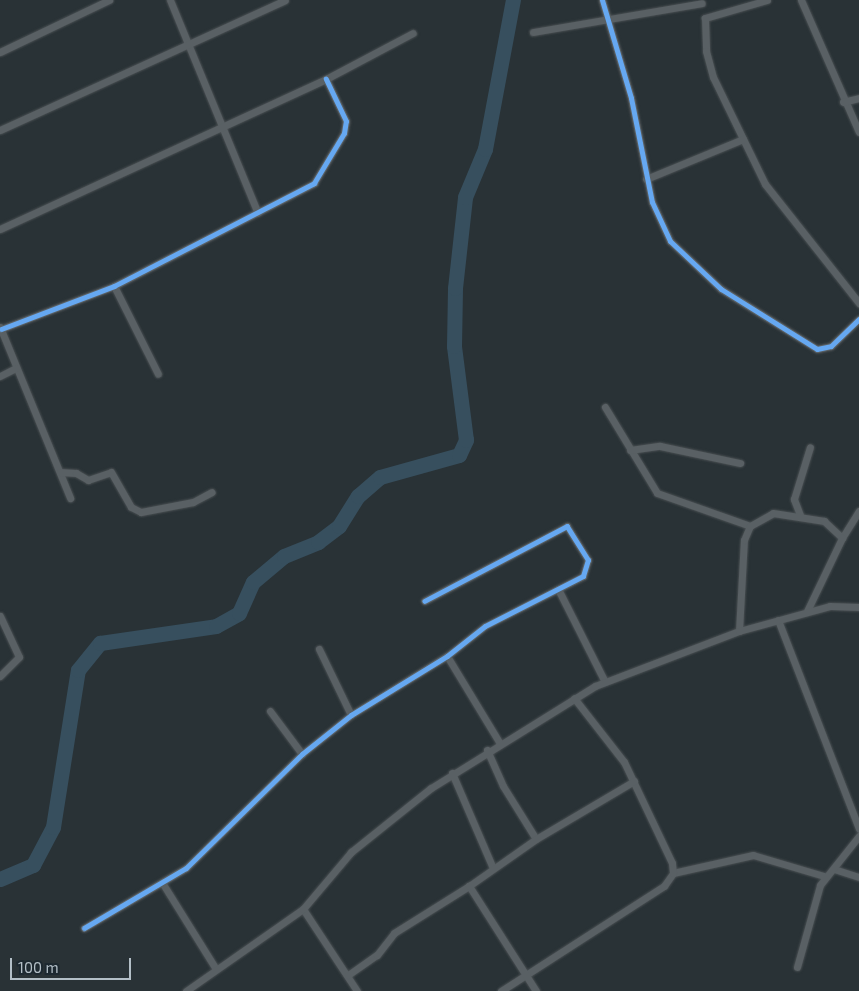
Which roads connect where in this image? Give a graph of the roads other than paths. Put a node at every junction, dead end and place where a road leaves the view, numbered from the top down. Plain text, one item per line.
1 (109, 0) edge
2 (170, 0) edge
3 (285, 0) edge
4 (602, 0) edge
5 (767, 0) edge
6 (801, 0) edge
7 (702, 2) edge
8 (705, 18) junction
9 (608, 22) junction
10 (532, 32) dead end
11 (413, 33) dead end
12 (187, 41) junction
13 (0, 52) edge
14 (326, 79) junction
15 (859, 98) edge
16 (843, 102) junction
17 (223, 126) junction
18 (0, 130) edge
19 (859, 132) edge
20 (742, 139) junction
21 (646, 179) junction
22 (258, 213) junction
23 (0, 229) edge
24 (114, 286) junction
25 (859, 303) edge
26 (859, 319) edge
27 (0, 328) edge
28 (16, 368) junction
29 (158, 374) dead end
30 (0, 376) edge
31 (605, 407) dead end
32 (810, 447) dead end
33 (630, 450) junction
34 (740, 463) dead end
35 (60, 472) junction
36 (212, 492) dead end
37 (70, 498) dead end
38 (859, 511) edge
39 (800, 515) junction
40 (750, 526) junction
41 (842, 538) junction
42 (558, 589) junction
43 (424, 601) dead end
44 (859, 607) edge
45 (806, 611) junction
46 (0, 616) edge
47 (778, 620) junction
48 (739, 631) junction
49 (318, 649) dead end
50 (447, 656) junction
51 (0, 676) edge
52 (605, 682) junction
53 (574, 698) junction
54 (270, 711) dead end
55 (351, 715) junction
56 (499, 742) junction
57 (486, 750) junction
58 (302, 754) junction
59 (452, 774) junction
60 (634, 781) junction
61 (857, 816) edge
62 (859, 829) edge
63 (859, 836) edge
64 (536, 839) junction
65 (493, 868) junction
66 (834, 869) junction
67 (673, 873) junction
68 (824, 876) junction
69 (859, 877) edge
70 (163, 884) junction
71 (469, 886) junction
72 (303, 909) junction
73 (84, 928) dead end
74 (797, 967) dead end
75 (216, 969) junction
76 (348, 975) junction
77 (528, 977) junction
78 (186, 991) edge
79 (357, 991) edge
80 (502, 991) edge
81 (536, 991) edge

1 - 13 street
2 - 12 street
3 - 12 street
4 - 9 street
5 - 8 street
6 - 16 street
7 - 8 street
7 - 9 street
8 - 20 street
9 - 10 street
9 - 21 street
11 - 14 street
12 - 17 street
12 - 18 street
14 - 17 street
14 - 22 street
15 - 16 street
16 - 19 street
17 - 22 street
17 - 23 street
20 - 21 street
20 - 25 street
21 - 26 street
22 - 24 street
24 - 27 street
24 - 29 street
27 - 28 street
28 - 30 street
28 - 35 street
31 - 33 street
32 - 39 street
33 - 34 street
33 - 40 street
35 - 36 street
35 - 37 street
38 - 41 street
39 - 40 street
39 - 41 street
40 - 48 street
41 - 45 street
42 - 43 street
42 - 50 street
42 - 52 street
44 - 45 street
45 - 47 street
46 - 51 street
47 - 48 street
47 - 61 street
48 - 52 street
49 - 55 street
50 - 55 street
50 - 56 street
52 - 53 street
53 - 56 street
53 - 60 street
54 - 58 street
55 - 58 street
56 - 57 street
57 - 59 street
57 - 64 street
58 - 70 street
59 - 65 street
59 - 72 street
60 - 64 street
60 - 67 street
61 - 62 street
63 - 66 street
64 - 65 street
65 - 71 street
66 - 68 street
66 - 69 street
67 - 68 street
67 - 77 street
68 - 74 street
70 - 73 street
70 - 75 street
71 - 76 street
71 - 77 street
72 - 75 street
72 - 76 street
75 - 78 street
76 - 79 street
77 - 80 street
77 - 81 street

